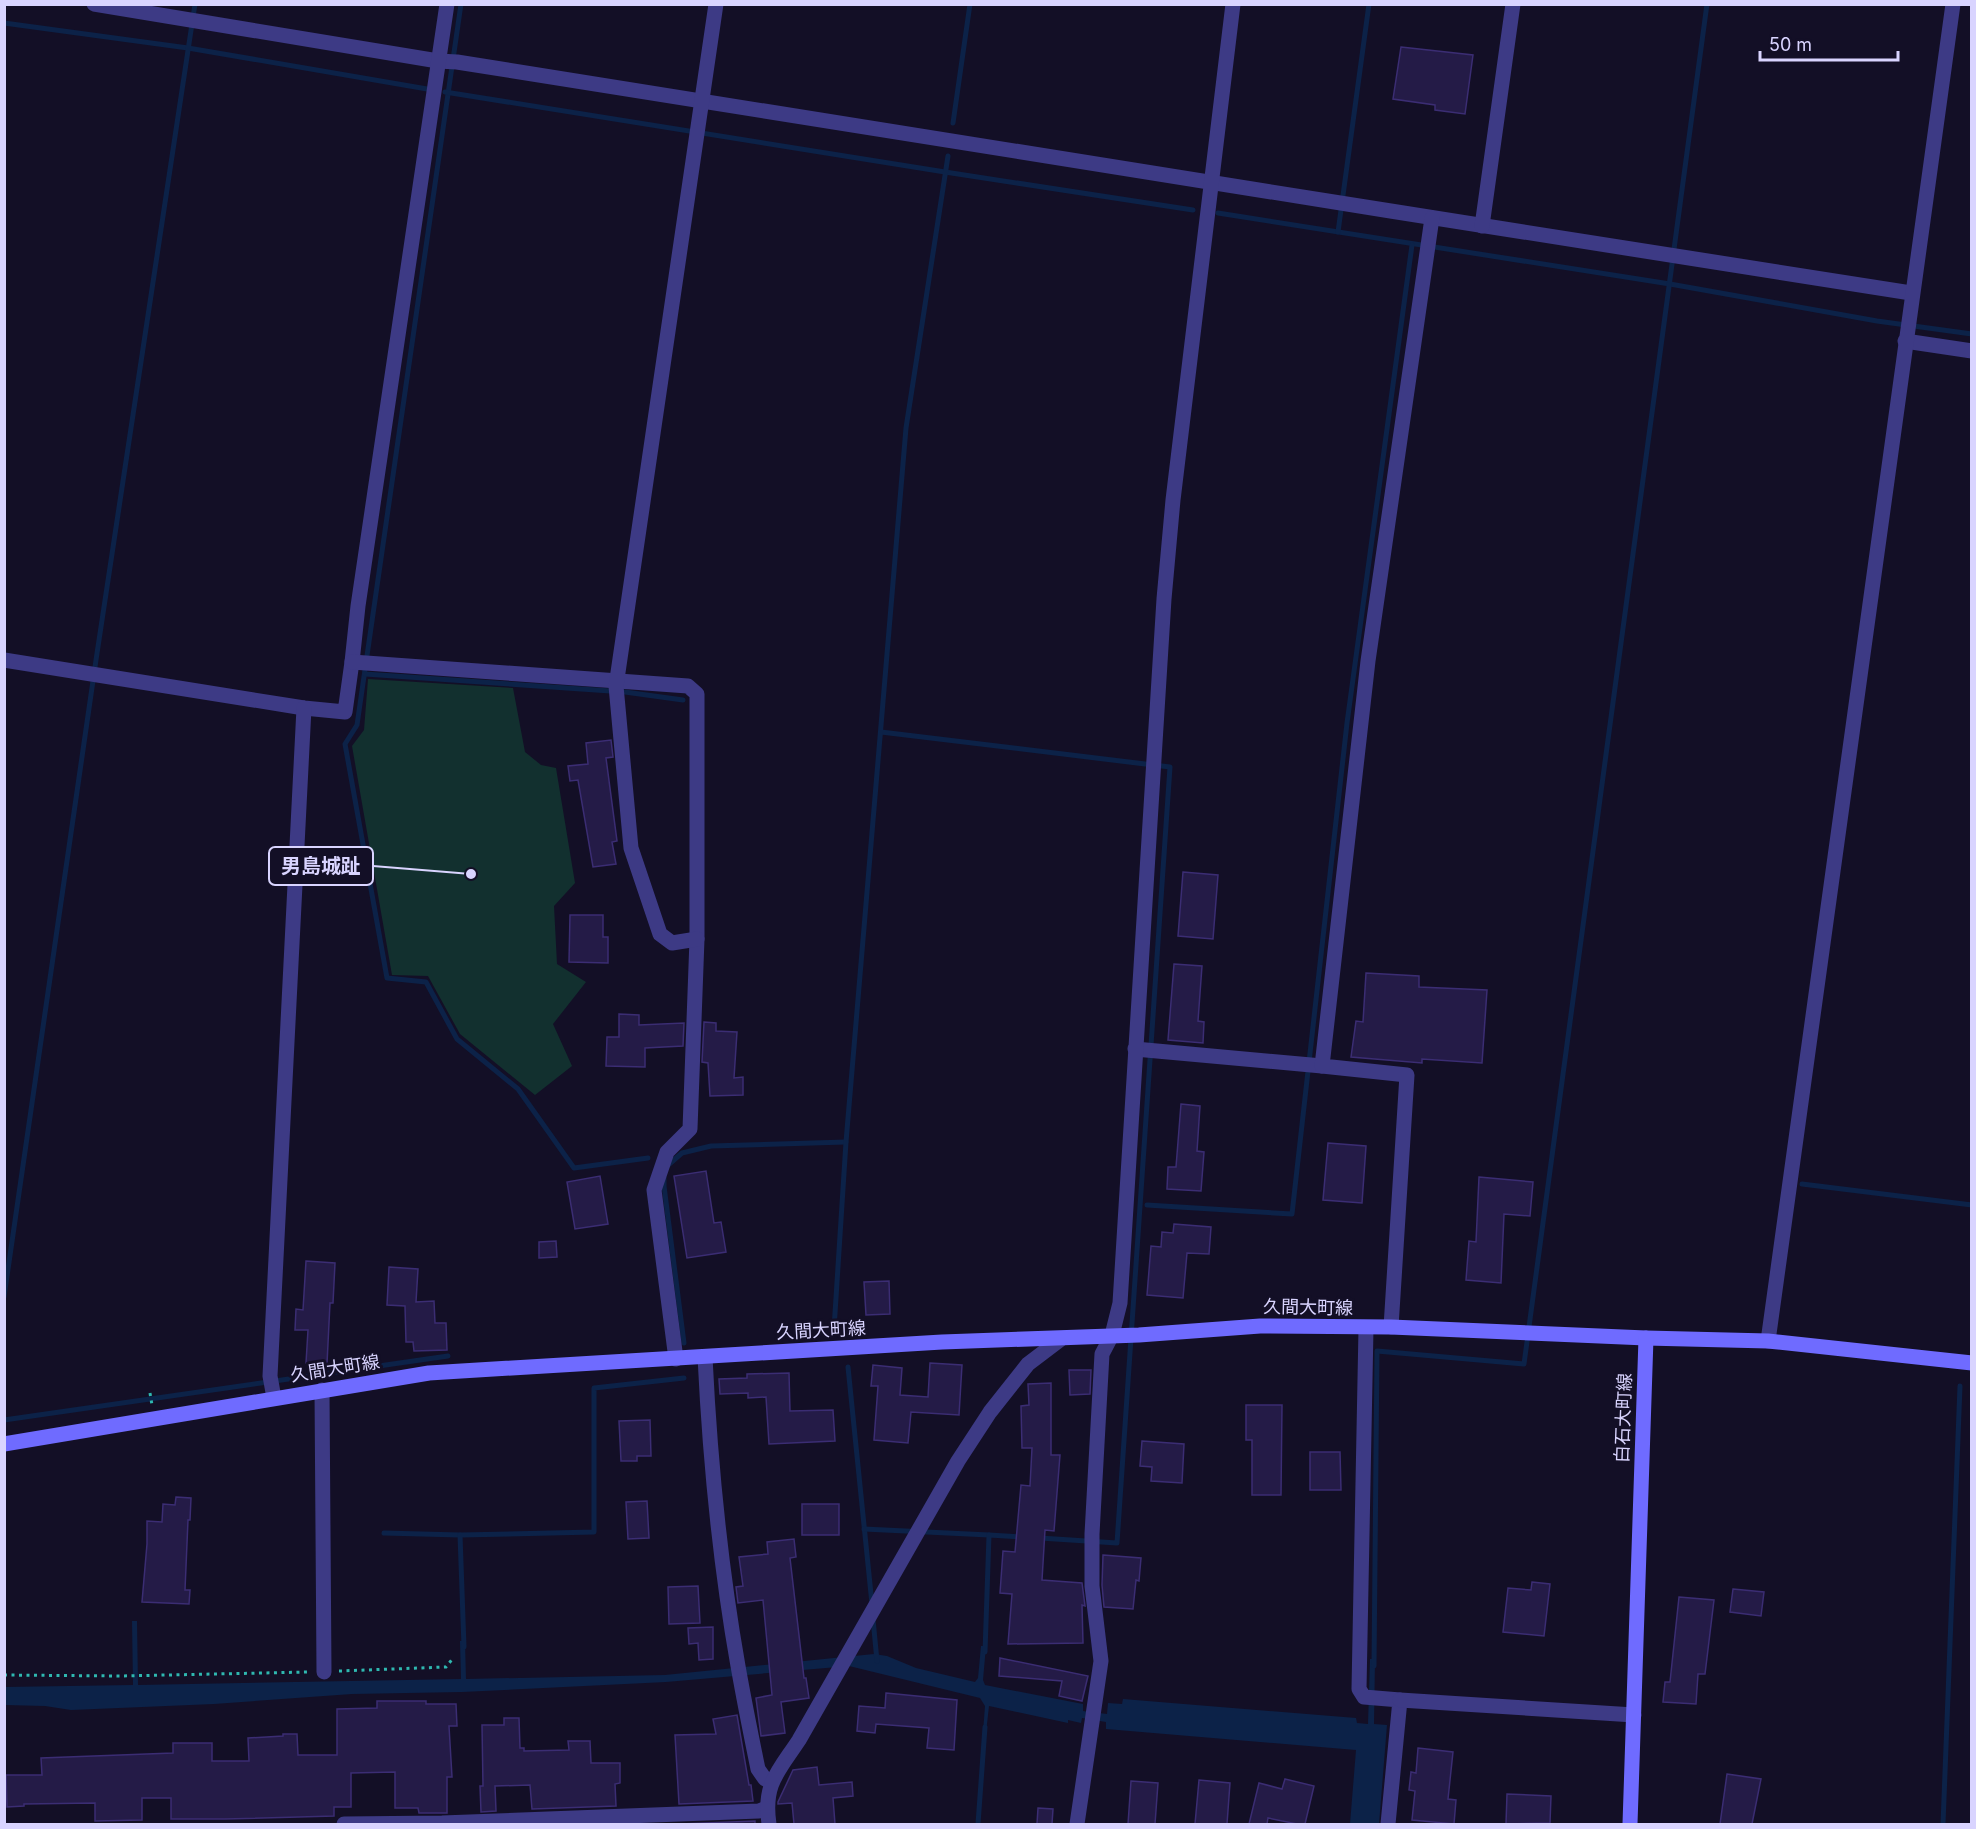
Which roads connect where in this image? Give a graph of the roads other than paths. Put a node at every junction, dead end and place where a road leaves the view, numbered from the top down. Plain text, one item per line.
1 (94, 4) edge
2 (447, 4) edge
3 (716, 4) edge
4 (1233, 4) edge
5 (1513, 4) edge
6 (1953, 4) edge
7 (448, 61) junction
8 (701, 100) junction
9 (1210, 181) junction
10 (1432, 218) junction
11 (1482, 226) junction
12 (1911, 293) junction
13 (1905, 338) junction
14 (1971, 351) edge
15 (4, 660) edge
16 (352, 662) junction
17 (616, 689) junction
18 (304, 708) junction
19 (698, 939) junction
20 (1146, 1050) junction
21 (1313, 1066) junction
22 (1391, 1327) junction
23 (1366, 1328) junction
24 (1125, 1335) junction
25 (1061, 1338) junction
26 (1646, 1338) junction
27 (1768, 1341) junction
28 (705, 1357) junction
29 (676, 1359) junction
30 (1971, 1362) edge
31 (272, 1388) junction
32 (322, 1390) junction
33 (4, 1443) edge
34 (324, 1672) road end
35 (1400, 1700) junction
36 (1634, 1715) junction
37 (772, 1781) junction
38 (767, 1808) junction
39 (344, 1824) edge
40 (442, 1824) edge
41 (769, 1824) edge
42 (1077, 1824) edge
43 (1388, 1824) edge
44 (1630, 1824) edge

1 - 7 street
2 - 7 street
3 - 8 street
4 - 9 street
5 - 11 street
6 - 12 street
7 - 8 street
7 - 16 street
8 - 9 street
8 - 17 street
9 - 10 street
9 - 20 street
10 - 11 street
10 - 21 street
11 - 12 street
12 - 13 street
13 - 14 street
13 - 27 street
15 - 18 street
16 - 17 street
16 - 18 street
17 - 19 street
17 - 19 street
18 - 31 street
19 - 29 street
20 - 21 street
20 - 24 street
21 - 22 street
22 - 23 main road, 久間大町線
22 - 26 main road, 久間大町線
23 - 24 main road, 久間大町線
23 - 35 street
24 - 25 main road, 久間大町線
24 - 42 street
25 - 28 main road, 久間大町線
25 - 37 street
26 - 27 main road
26 - 36 main road, 白石大町線
27 - 30 main road
28 - 29 main road, 久間大町線
28 - 37 street
29 - 32 main road, 久間大町線
31 - 32 main road, 久間大町線
31 - 33 main road, 久間大町線
32 - 34 street
35 - 36 street
35 - 43 street
36 - 44 main road, 白石大町線
37 - 38 street
38 - 40 street
38 - 41 street
39 - 40 street

